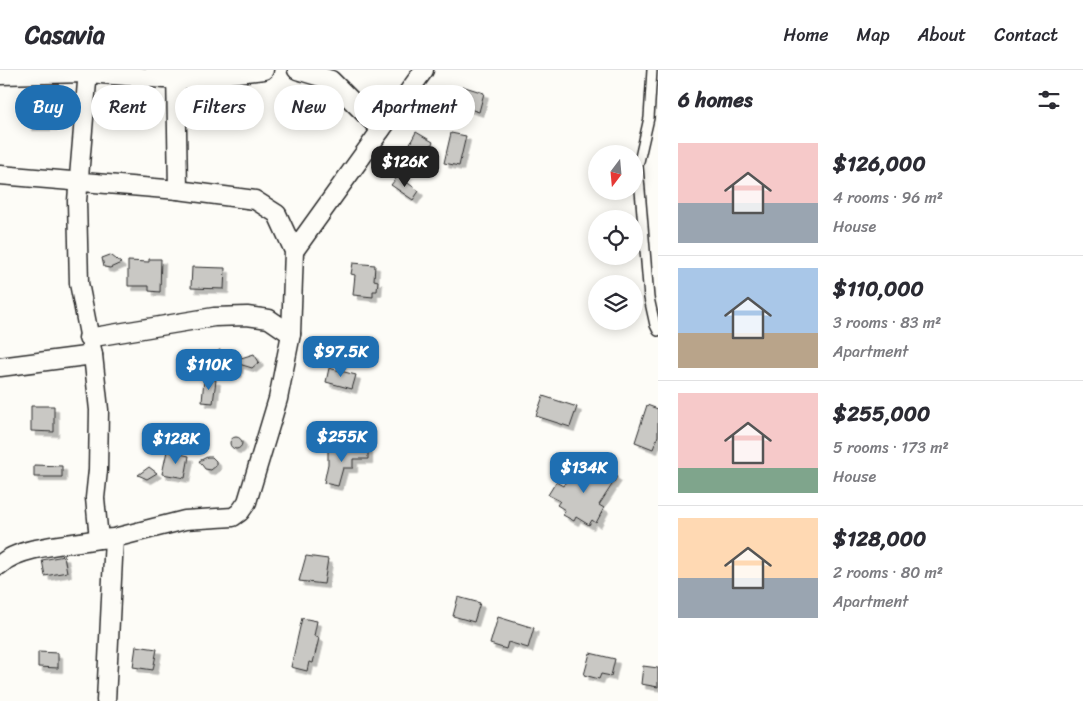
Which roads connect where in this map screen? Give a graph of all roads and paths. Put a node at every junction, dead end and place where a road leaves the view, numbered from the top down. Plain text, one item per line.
1 (264, 70) edge
2 (297, 70) edge
3 (424, 70) edge
4 (652, 70) edge
5 (88, 71) edge
6 (0, 75) edge
7 (177, 75) edge
8 (332, 75) edge
9 (413, 85) edge
10 (354, 100) edge
11 (381, 130) edge
12 (0, 175) edge
13 (80, 181) junction
14 (178, 190) junction
15 (294, 251) junction
16 (658, 331) edge
17 (291, 334) junction
18 (88, 338) junction
19 (93, 355) junction
20 (0, 367) edge
21 (106, 539) junction
22 (0, 565) edge
23 (106, 701) edge

1 - 7 street
2 - 8 street
3 - 9 street
4 - 16 lane
5 - 6 street
5 - 7 street
5 - 13 street
7 - 14 street
8 - 10 street
11 - 15 street
12 - 13 street
13 - 14 street
13 - 18 street
14 - 15 street
15 - 17 street
17 - 18 street
17 - 21 street
18 - 19 street
19 - 20 street
19 - 21 street
21 - 22 street
21 - 23 street

